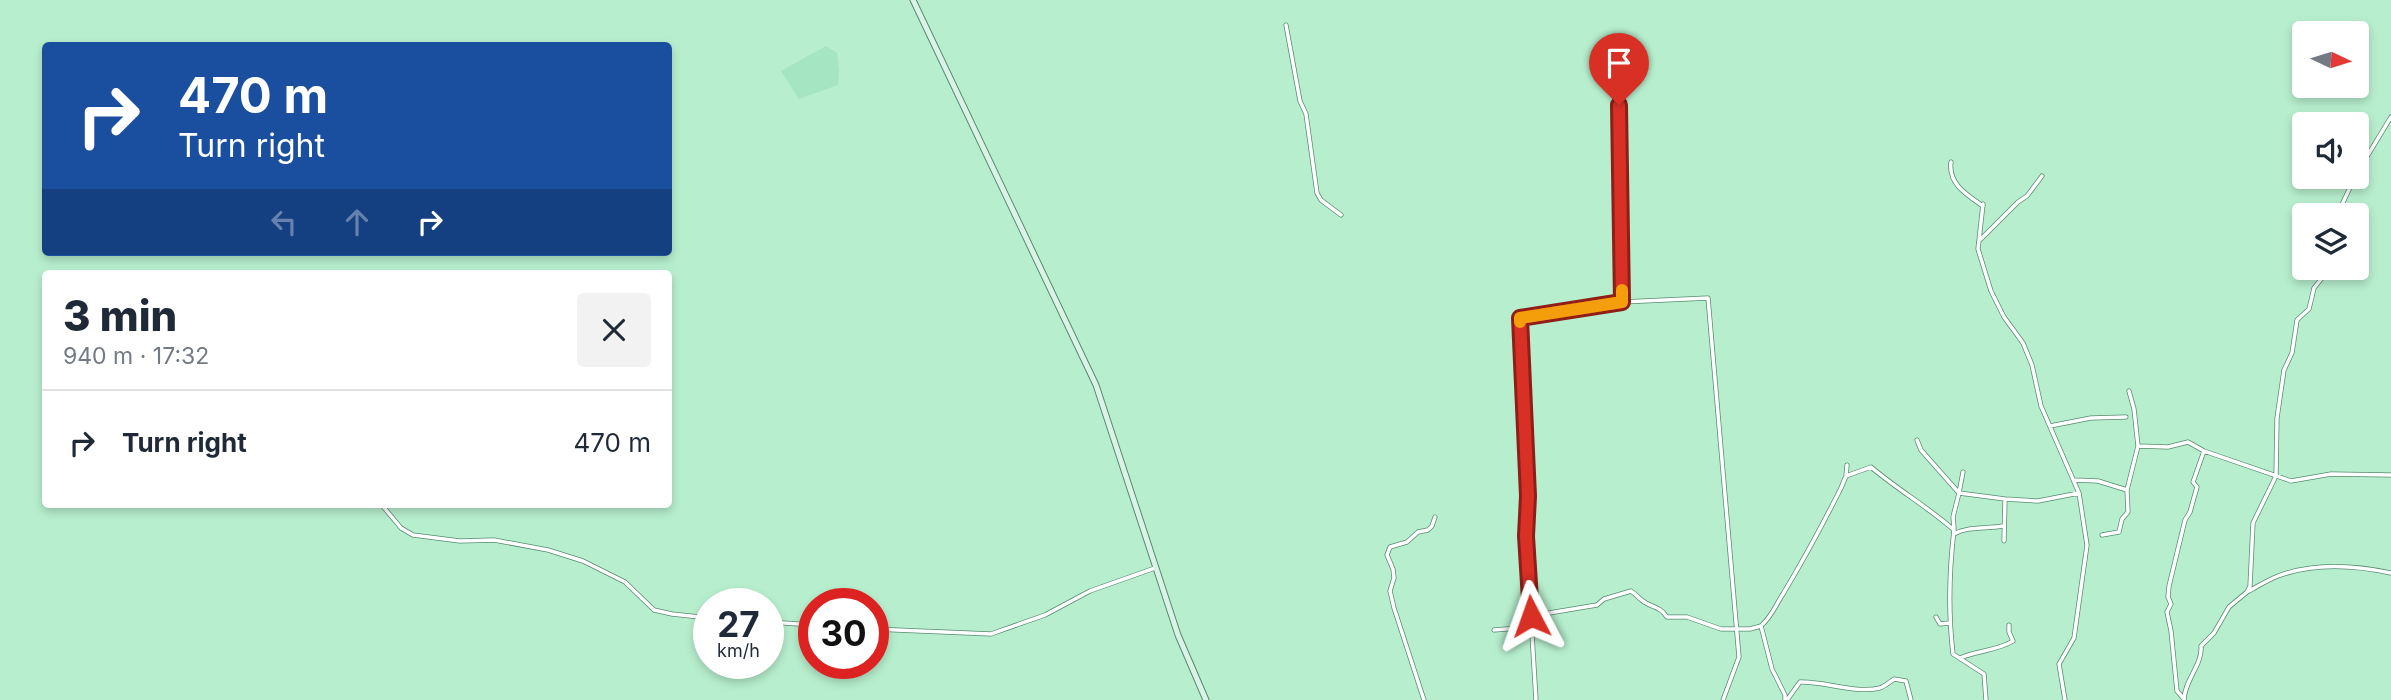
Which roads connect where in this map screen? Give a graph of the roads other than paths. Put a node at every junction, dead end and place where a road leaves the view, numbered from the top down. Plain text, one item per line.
1 (913, 0) edge
2 (1286, 25) dead end
3 (1618, 60) dead end
4 (2391, 117) edge
5 (2369, 153) edge
6 (1951, 162) dead end
7 (2042, 176) dead end
8 (1341, 215) dead end
9 (1979, 240) junction
10 (2320, 280) edge
11 (1622, 302) junction
12 (2129, 391) dead end
13 (2126, 417) dead end
14 (2050, 426) junction
15 (1917, 440) dead end
16 (2138, 446) junction
17 (2204, 451) junction
18 (1847, 465) dead end
19 (1963, 472) dead end
20 (2391, 475) edge
21 (1846, 476) junction
22 (2276, 476) junction
23 (2074, 480) junction
24 (2127, 490) junction
25 (1959, 493) junction
26 (2079, 493) junction
27 (2005, 499) junction
28 (384, 508) edge
29 (1435, 517) dead end
30 (2003, 526) junction
31 (1954, 532) junction
32 (2102, 535) dead end
33 (2004, 541) dead end
34 (1157, 567) junction
35 (2391, 573) edge
36 (2247, 592) junction
37 (693, 616) edge
38 (1531, 616) junction
39 (1936, 617) dead end
40 (1949, 623) junction
41 (2008, 625) dead end
42 (1761, 626) junction
43 (1532, 627) junction
44 (1736, 629) junction
45 (889, 630) edge
46 (1493, 630) dead end
47 (1960, 658) junction
48 (1206, 700) edge
49 (1424, 700) edge
50 (1536, 700) edge
51 (1723, 700) edge
52 (1786, 700) edge
53 (1911, 700) edge
54 (1986, 700) edge
55 (2064, 700) edge
56 (2184, 700) edge

1 - 34 main road
2 - 8 street
3 - 11 street
4 - 5 street
6 - 9 street
7 - 9 street
9 - 14 street
10 - 22 street
11 - 38 street
11 - 44 street
12 - 16 street
13 - 14 street
14 - 23 street
15 - 25 street
16 - 17 street
16 - 24 street
17 - 22 street
17 - 56 street
18 - 21 street
19 - 25 street
20 - 22 street
21 - 31 street
21 - 42 street
22 - 36 street
23 - 24 street
23 - 26 street
24 - 32 street
25 - 27 street
25 - 31 street
26 - 27 street
26 - 55 street
27 - 30 street
28 - 37 street
29 - 49 street
30 - 31 street
30 - 33 street
31 - 40 street
34 - 45 street
34 - 48 main road
35 - 36 street
36 - 56 street
38 - 43 street
38 - 44 street
39 - 40 street
40 - 47 street
41 - 47 street
42 - 44 street
42 - 52 street
43 - 46 street
43 - 50 street
44 - 51 street
47 - 54 street
52 - 53 street

